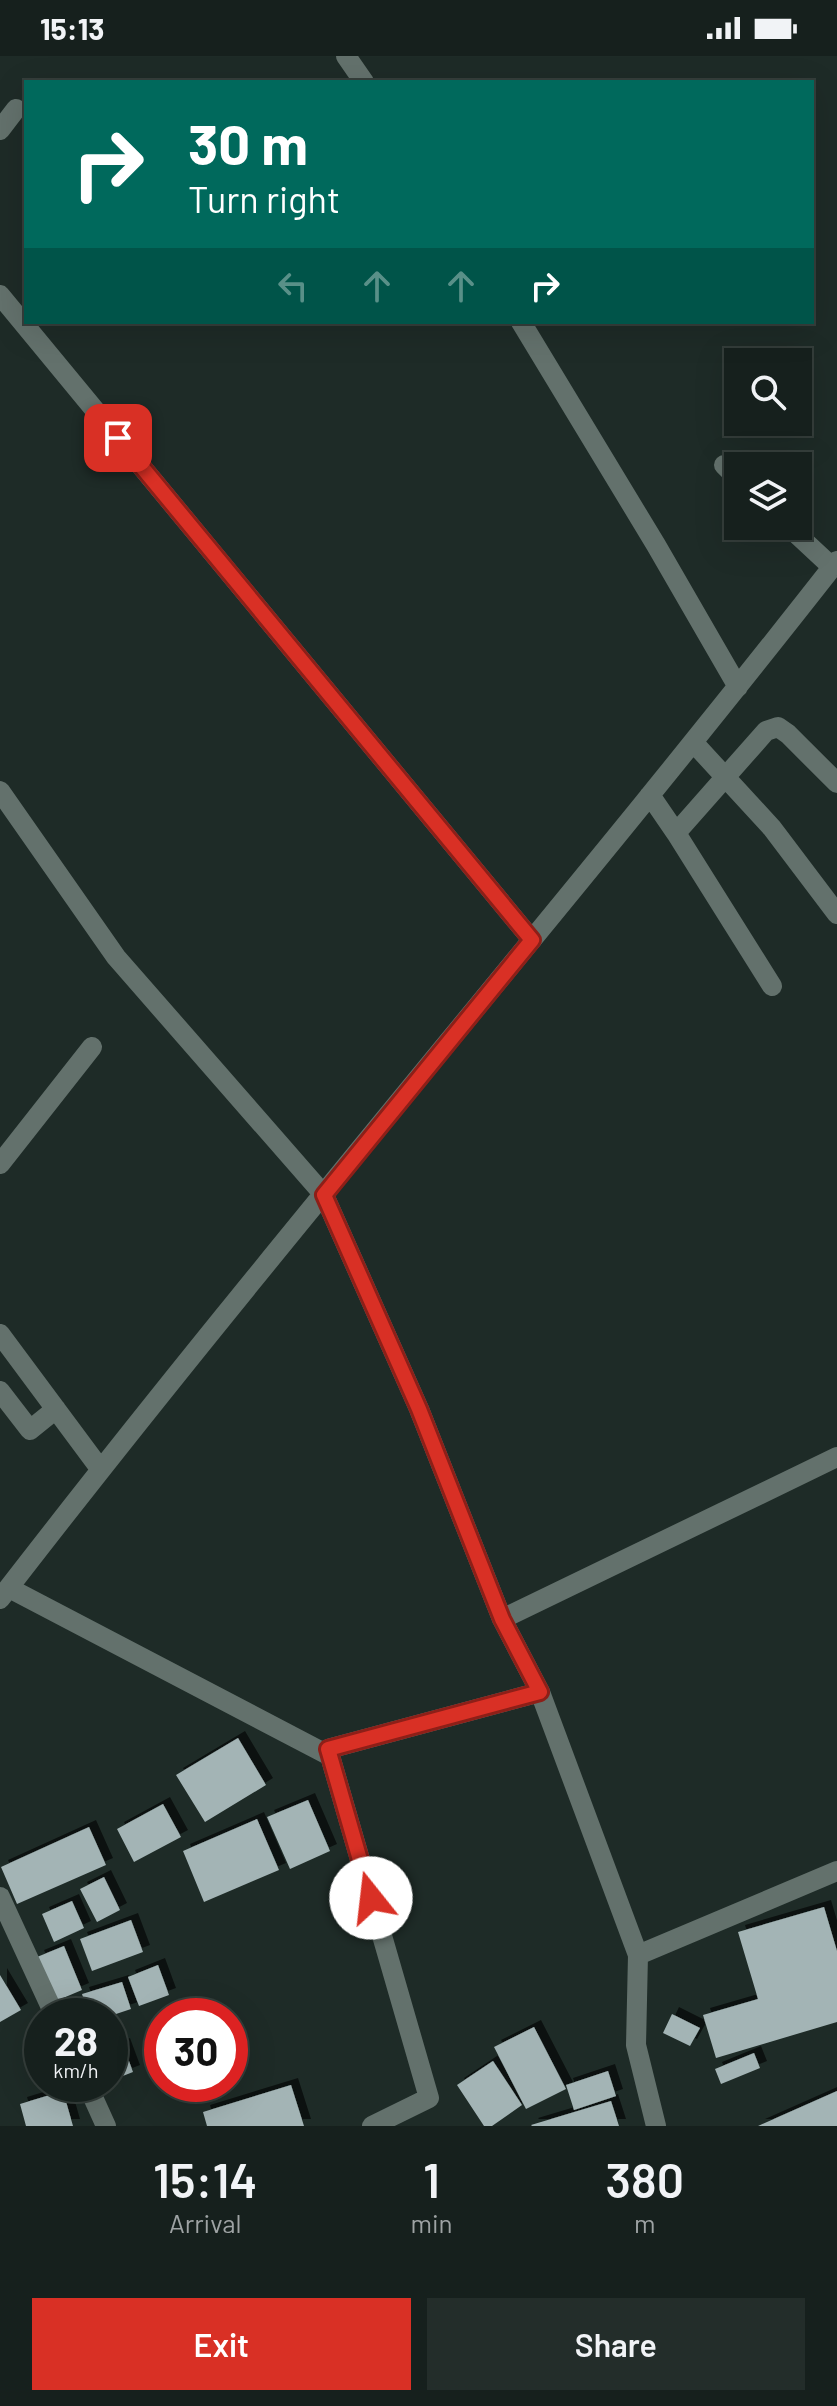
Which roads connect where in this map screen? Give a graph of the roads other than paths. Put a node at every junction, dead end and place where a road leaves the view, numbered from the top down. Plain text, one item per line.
1 (346, 56) edge
2 (363, 80) edge
3 (16, 109) dead end
4 (0, 130) edge
5 (0, 295) edge
6 (522, 324) edge
7 (805, 540) edge
8 (834, 564) edge
9 (738, 687) junction
10 (693, 742) junction
11 (726, 778) junction
12 (837, 783) edge
13 (0, 791) edge
14 (650, 795) junction
15 (676, 833) junction
16 (837, 914) edge
17 (532, 940) junction
18 (772, 986) dead end
19 (92, 1047) dead end
20 (0, 1164) edge
21 (324, 1195) junction
22 (0, 1334) edge
23 (0, 1391) edge
24 (56, 1409) junction
25 (837, 1457) edge
26 (101, 1470) junction
27 (4, 1593) edge
28 (502, 1619) junction
29 (540, 1692) junction
30 (330, 1756) junction
31 (837, 1871) edge
32 (0, 1897) edge
33 (638, 1955) junction
34 (47, 1998) edge
35 (95, 2102) edge
36 (106, 2126) edge
37 (372, 2126) edge
38 (656, 2126) edge

1 - 2 street
3 - 4 street
5 - 17 street
6 - 9 street
7 - 8 street
8 - 9 street
9 - 10 street
10 - 11 street
10 - 14 street
11 - 12 street
11 - 15 street
11 - 16 street
13 - 21 street
14 - 15 street
14 - 17 street
15 - 18 street
17 - 21 street
19 - 20 street
21 - 26 street
21 - 28 street
22 - 24 street
23 - 24 street
24 - 26 street
25 - 28 street
26 - 27 street
27 - 30 street
28 - 29 street
29 - 30 street
29 - 33 street
30 - 37 street
31 - 33 street
32 - 34 street
33 - 38 street
35 - 36 street

